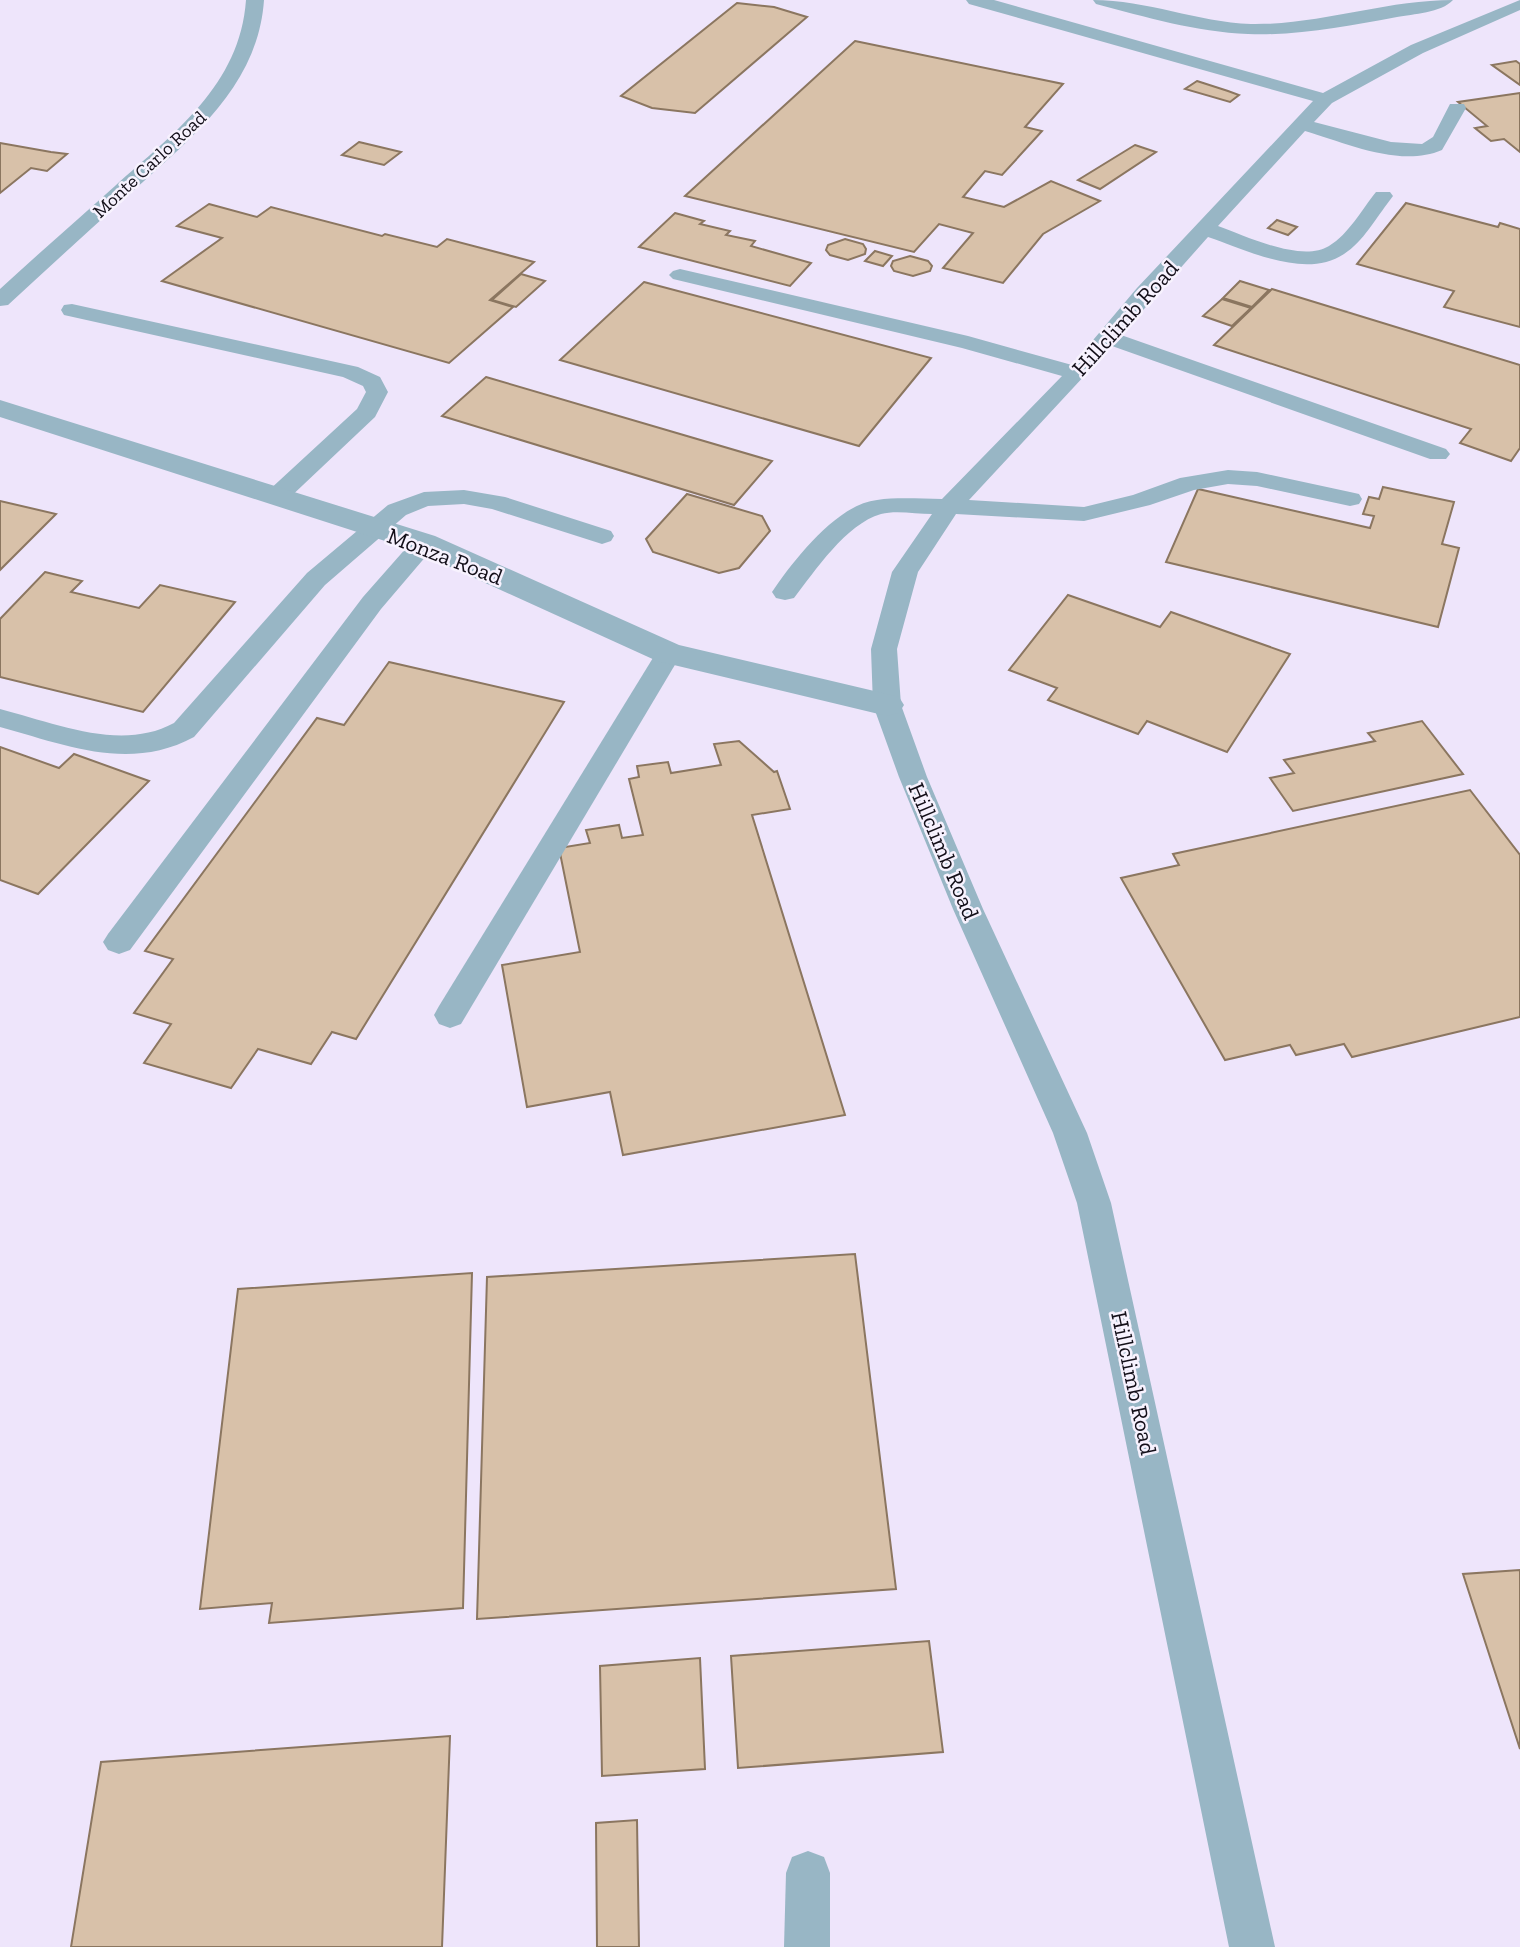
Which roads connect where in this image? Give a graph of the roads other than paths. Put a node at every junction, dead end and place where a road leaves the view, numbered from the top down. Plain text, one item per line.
1 (255, 0) edge
2 (975, 0) edge
3 (1102, 0) edge
4 (1444, 0) edge
5 (1513, 13) edge
6 (1325, 99) junction
7 (1457, 108) dead end
8 (1301, 124) junction
9 (1384, 196) dead end
10 (1206, 229) junction
11 (680, 275) dead end
12 (0, 300) edge
13 (72, 310) dead end
14 (1107, 337) junction
15 (1077, 373) junction
16 (0, 408) edge
17 (1438, 454) dead end
18 (276, 497) junction
19 (1350, 499) dead end
20 (949, 506) junction
21 (374, 529) junction
22 (602, 536) dead end
23 (424, 544) junction
24 (785, 592) dead end
25 (669, 653) junction
26 (887, 705) junction
27 (0, 718) edge
28 (119, 942) dead end
29 (450, 1015) dead end
30 (808, 1873) dead end
31 (807, 1947) edge
32 (1252, 1947) edge

1 - 12 lane, Monte Carlo Road
2 - 6 lane
3 - 4 lane
5 - 6 lane, Hillclimb Road
6 - 8 lane, Hillclimb Road
7 - 8 lane
8 - 10 lane, Hillclimb Road
9 - 10 lane
10 - 14 lane, Hillclimb Road
11 - 15 lane
13 - 18 lane
14 - 15 lane, Hillclimb Road
14 - 17 lane
15 - 20 lane, Hillclimb Road
16 - 18 street, Monza Road
18 - 21 street, Monza Road
19 - 20 lane
20 - 24 lane
20 - 26 lane, Hillclimb Road
21 - 22 lane
21 - 23 street, Monza Road
21 - 27 lane
23 - 25 street, Monza Road
23 - 28 lane
25 - 26 street, Monza Road
25 - 29 lane
26 - 32 lane, Hillclimb Road
30 - 31 lane

